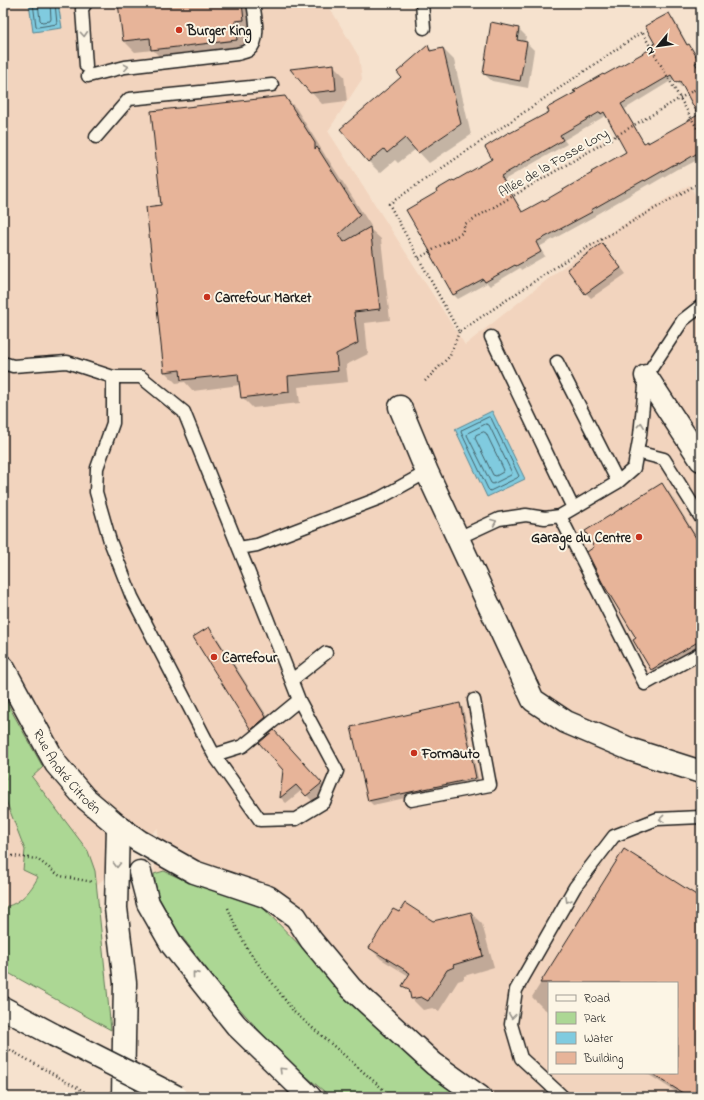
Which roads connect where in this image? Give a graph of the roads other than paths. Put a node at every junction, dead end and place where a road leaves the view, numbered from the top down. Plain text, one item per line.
1 (86, 3) edge
2 (253, 3) edge
3 (422, 3) edge
4 (424, 28) dead end
5 (272, 86) dead end
6 (96, 137) dead end
7 (701, 306) edge
8 (491, 337) dead end
9 (557, 362) dead end
10 (6, 367) edge
11 (646, 376) junction
12 (113, 377) junction
13 (400, 407) dead end
14 (637, 452) junction
15 (701, 460) edge
16 (427, 472) junction
17 (618, 482) junction
18 (573, 508) junction
19 (560, 516) junction
20 (701, 518) edge
21 (458, 538) junction
22 (239, 548) junction
23 (3, 652) edge
24 (326, 653) dead end
25 (701, 653) edge
26 (8, 676) edge
27 (292, 680) junction
28 (299, 700) junction
29 (474, 700) dead end
30 (214, 755) junction
31 (701, 772) edge
32 (411, 800) dead end
33 (701, 817) edge
34 (118, 826) junction
35 (139, 841) junction
36 (140, 872) junction
37 (116, 908) junction
38 (3, 1008) edge
39 (123, 1097) edge
40 (177, 1097) edge
41 (310, 1097) edge
42 (480, 1097) edge
43 (563, 1097) edge

1 -> 2 lane
3 - 4 lane
5 - 6 lane
7 - 11 lane
8 - 18 lane
9 - 17 lane
10 - 12 lane
14 -> 11 lane
11 - 15 street
12 - 22 lane
12 - 30 lane
13 - 16 street
14 - 17 lane
14 - 20 lane
16 - 21 street
16 - 22 lane
17 - 18 lane
18 - 19 lane
21 -> 19 lane
19 - 25 lane
21 - 31 street
22 - 27 lane
23 - 26 street, Rue André Citroën
24 - 27 lane
26 - 34 street, Rue André Citroën
27 - 28 lane
28 - 30 lane
28 - 30 lane
29 - 32 lane
33 -> 43 lane
34 - 35 street, Rue André Citroën
34 -> 37 street
35 - 36 street
35 - 42 street, Rue André Citroën
36 - 37 street
41 -> 36 street
37 - 39 street
38 - 40 street, bridge

